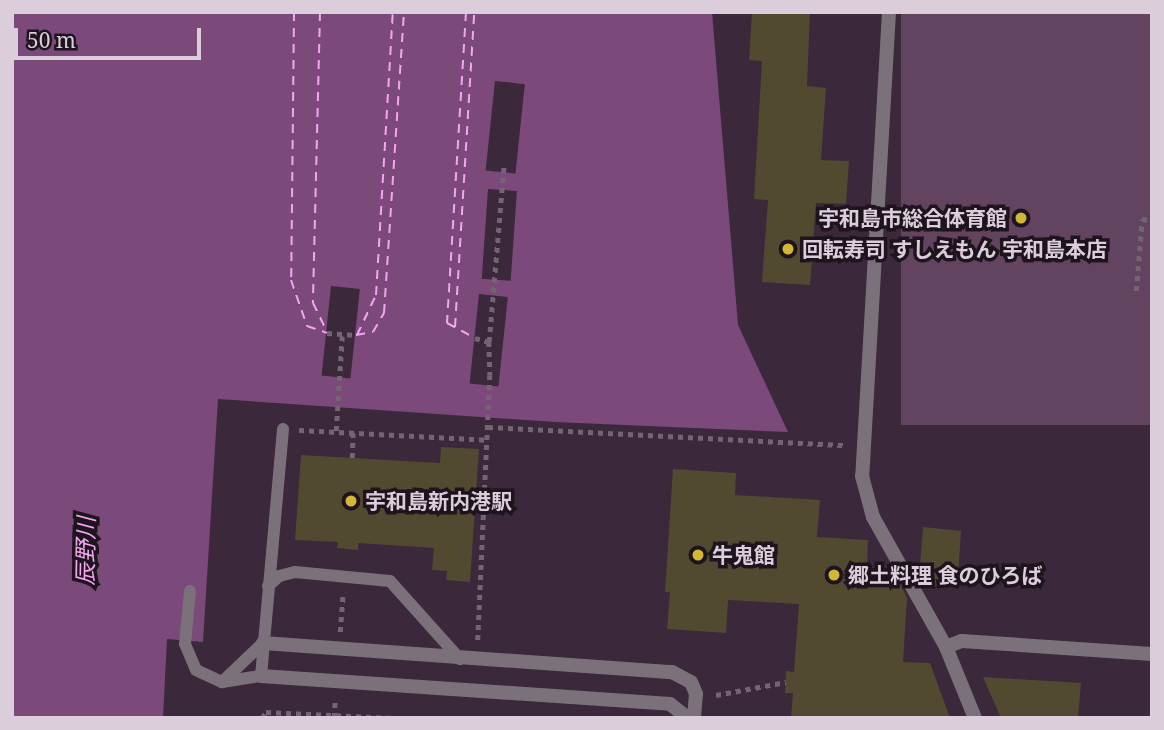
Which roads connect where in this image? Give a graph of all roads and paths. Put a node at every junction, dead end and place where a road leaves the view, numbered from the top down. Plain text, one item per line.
1 (889, 12) edge
2 (504, 164) dead end
3 (1152, 220) edge
4 (1136, 290) dead end
5 (327, 333) dead end
6 (342, 335) junction
7 (356, 335) dead end
8 (475, 338) dead end
9 (489, 342) junction
10 (487, 425) junction
11 (283, 429) joint
12 (336, 432) junction
13 (353, 433) junction
14 (487, 440) junction
15 (864, 446) junction
16 (352, 458) dead end
17 (268, 586) junction
18 (190, 592) dead end
19 (478, 642) dead end
20 (263, 643) junction
21 (946, 646) junction
22 (1152, 654) edge
23 (460, 659) junction
24 (261, 676) junction
25 (222, 682) junction
26 (786, 682) dead end
27 (716, 695) dead end
28 (262, 718) edge
29 (396, 718) edge
30 (688, 718) edge
31 (694, 718) edge
32 (975, 718) edge

1 - 15 street
2 - 9 path
3 - 4 path
5 - 6 path
6 - 7 path
6 - 12 path
8 - 9 path
9 - 10 path
10 - 14 path
10 - 15 path
11 - 12 path
11 - 17 lane
12 - 13 path
13 - 14 path
13 - 16 path
14 - 19 path
15 - 21 street
17 - 20 lane
17 - 23 lane
18 - 25 lane
20 - 23 street
20 - 24 lane
20 - 25 lane
21 - 22 street
21 - 32 street
23 - 31 street
24 - 25 lane
24 - 30 street
26 - 27 path
28 - 29 path

